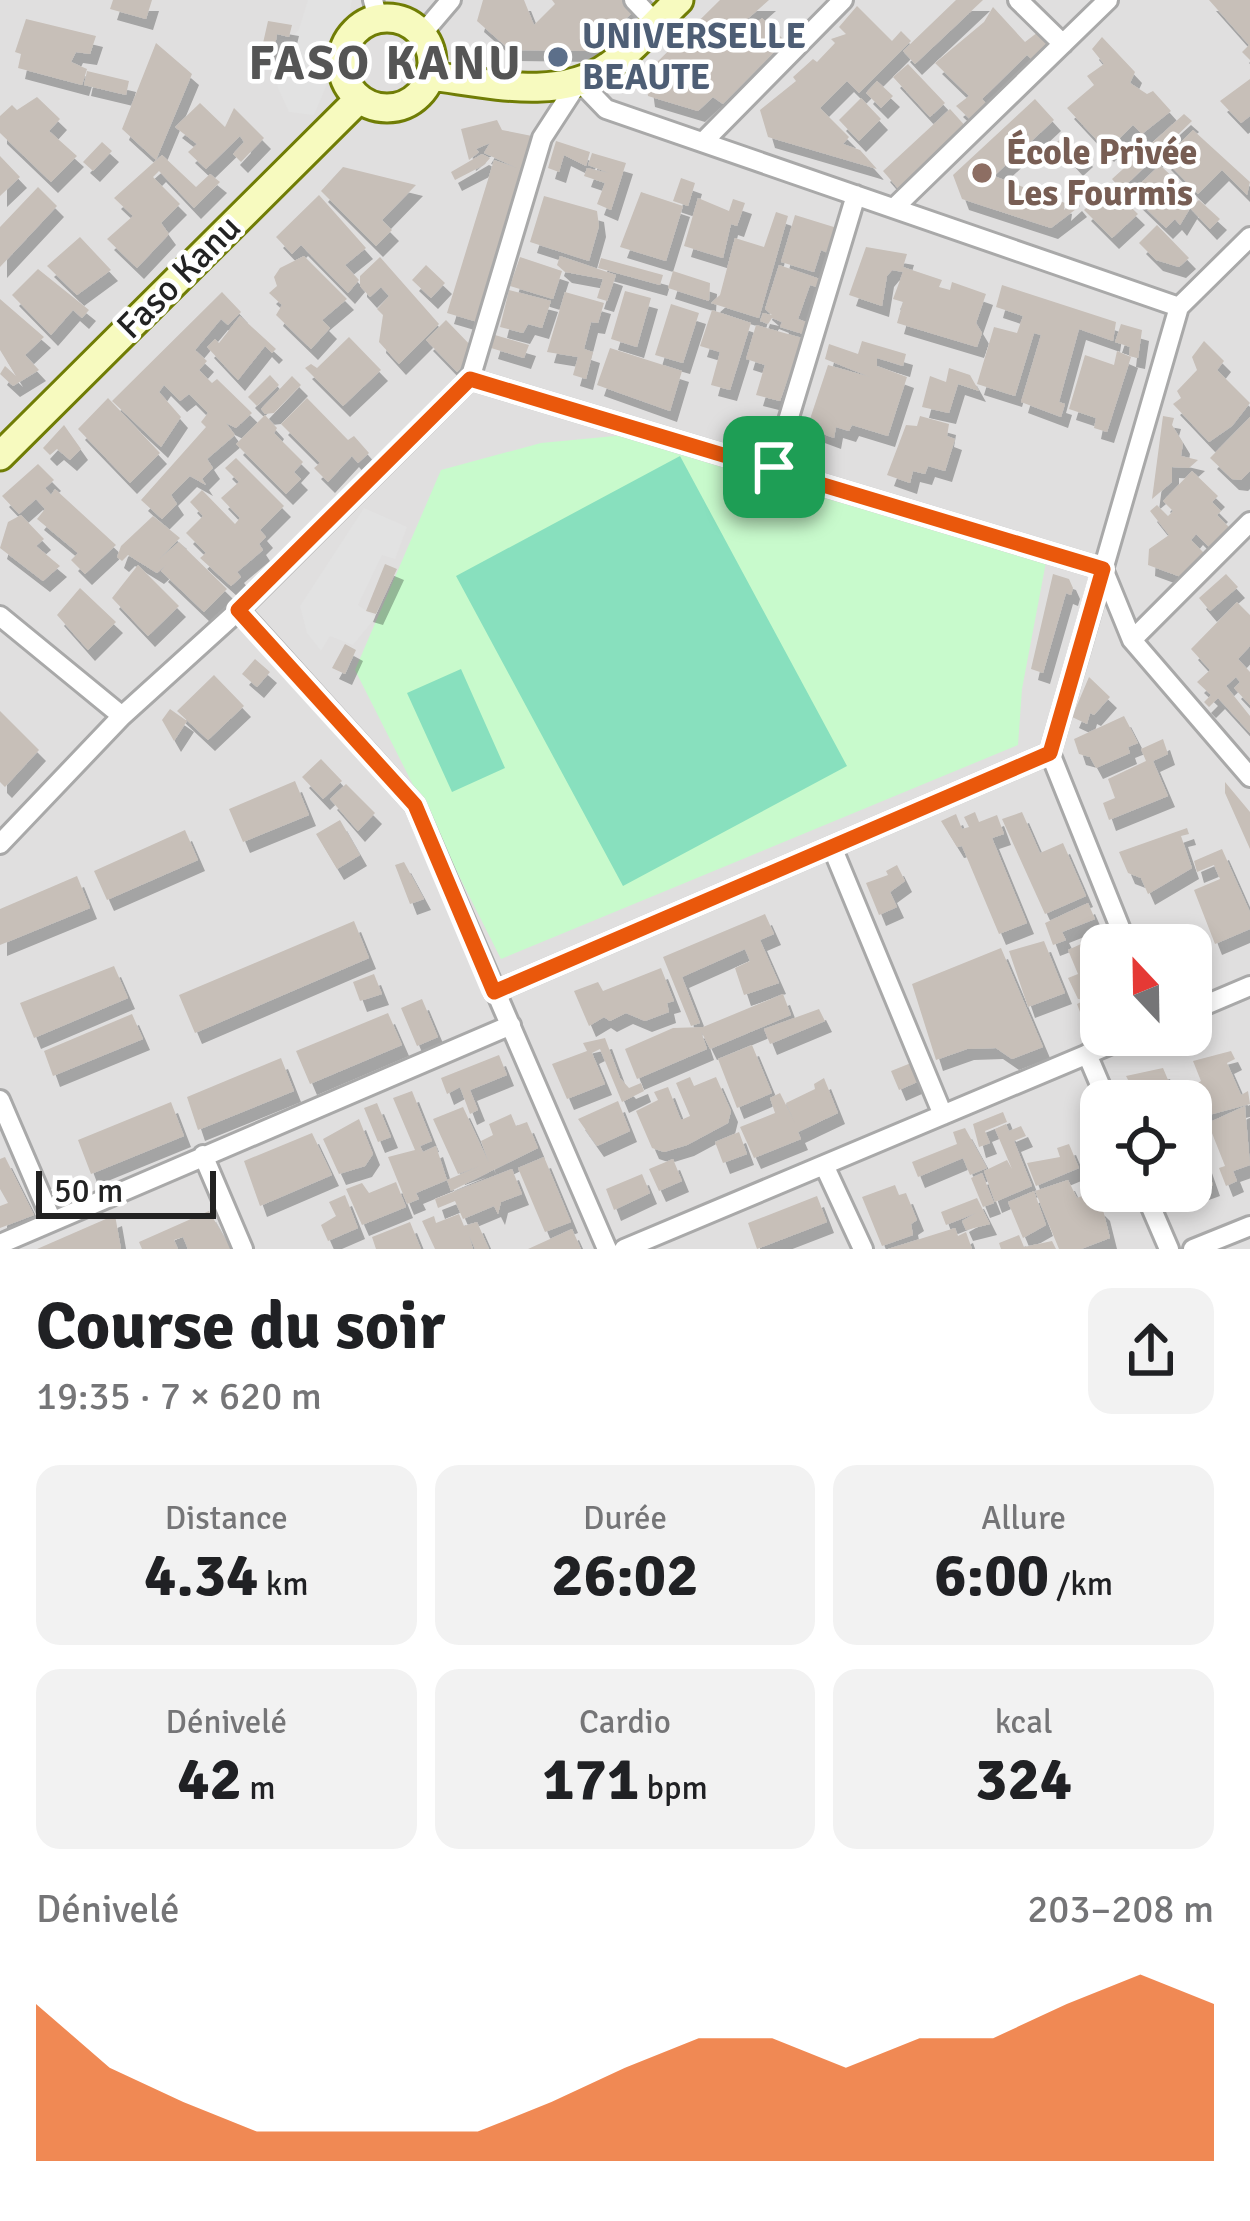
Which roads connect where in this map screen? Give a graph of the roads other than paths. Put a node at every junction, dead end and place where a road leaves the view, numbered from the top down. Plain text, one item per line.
1 (451, 0) edge
2 (634, 0) edge
3 (679, 0) edge
4 (843, 0) edge
5 (1018, 0) edge
6 (1108, 0) edge
7 (375, 9) edge
8 (656, 22) junction
9 (422, 34) junction
10 (1063, 44) junction
11 (431, 76) junction
12 (579, 81) junction
13 (358, 99) junction
14 (703, 142) junction
15 (856, 195) junction
16 (894, 208) junction
17 (1250, 237) edge
18 (1179, 308) junction
19 (470, 379) junction
20 (0, 456) edge
21 (774, 467) junction
22 (1250, 522) edge
23 (1103, 569) junction
24 (238, 610) junction
25 (0, 616) edge
26 (1132, 640) junction
27 (122, 716) junction
28 (1050, 753) junction
29 (1249, 774) edge
30 (0, 844) edge
31 (832, 847) junction
32 (1119, 924) edge
33 (1250, 986) edge
34 (494, 992) junction
35 (1212, 1002) edge
36 (512, 1025) junction
37 (1082, 1056) edge
38 (0, 1100) edge
39 (943, 1115) junction
40 (203, 1155) junction
41 (824, 1165) junction
42 (1153, 1212) edge
43 (52, 1221) junction
44 (1250, 1226) edge
45 (0, 1244) edge
46 (243, 1249) edge
47 (608, 1249) edge
48 (624, 1249) edge
49 (863, 1249) edge
50 (1169, 1249) edge
51 (1193, 1249) edge

1 - 9 street
2 - 8 street
3 - 8 main road
4 - 14 street
5 - 10 street
6 - 10 street
7 - 9 main road
7 - 13 main road
8 - 12 main road
9 - 11 main road
10 - 16 street
11 - 12 main road
11 - 13 main road
12 - 14 street
12 - 19 street
13 - 20 main road, Faso Kanu
14 - 15 street
15 - 16 street
15 - 21 street
16 - 18 street
17 - 18 street
18 - 23 street
19 - 21 street
19 - 24 street
21 - 23 street
22 - 26 street
23 - 26 street
23 - 28 street
24 - 27 street
24 - 34 street
25 - 27 street
26 - 29 street
27 - 30 street
28 - 31 street
28 - 32 street
31 - 34 street
31 - 39 street
33 - 35 street
34 - 36 street
36 - 40 street
36 - 47 street
37 - 39 street
38 - 43 street
39 - 41 street
40 - 43 street
40 - 46 street
41 - 48 street
41 - 49 street
42 - 50 street
43 - 45 street
44 - 51 street

